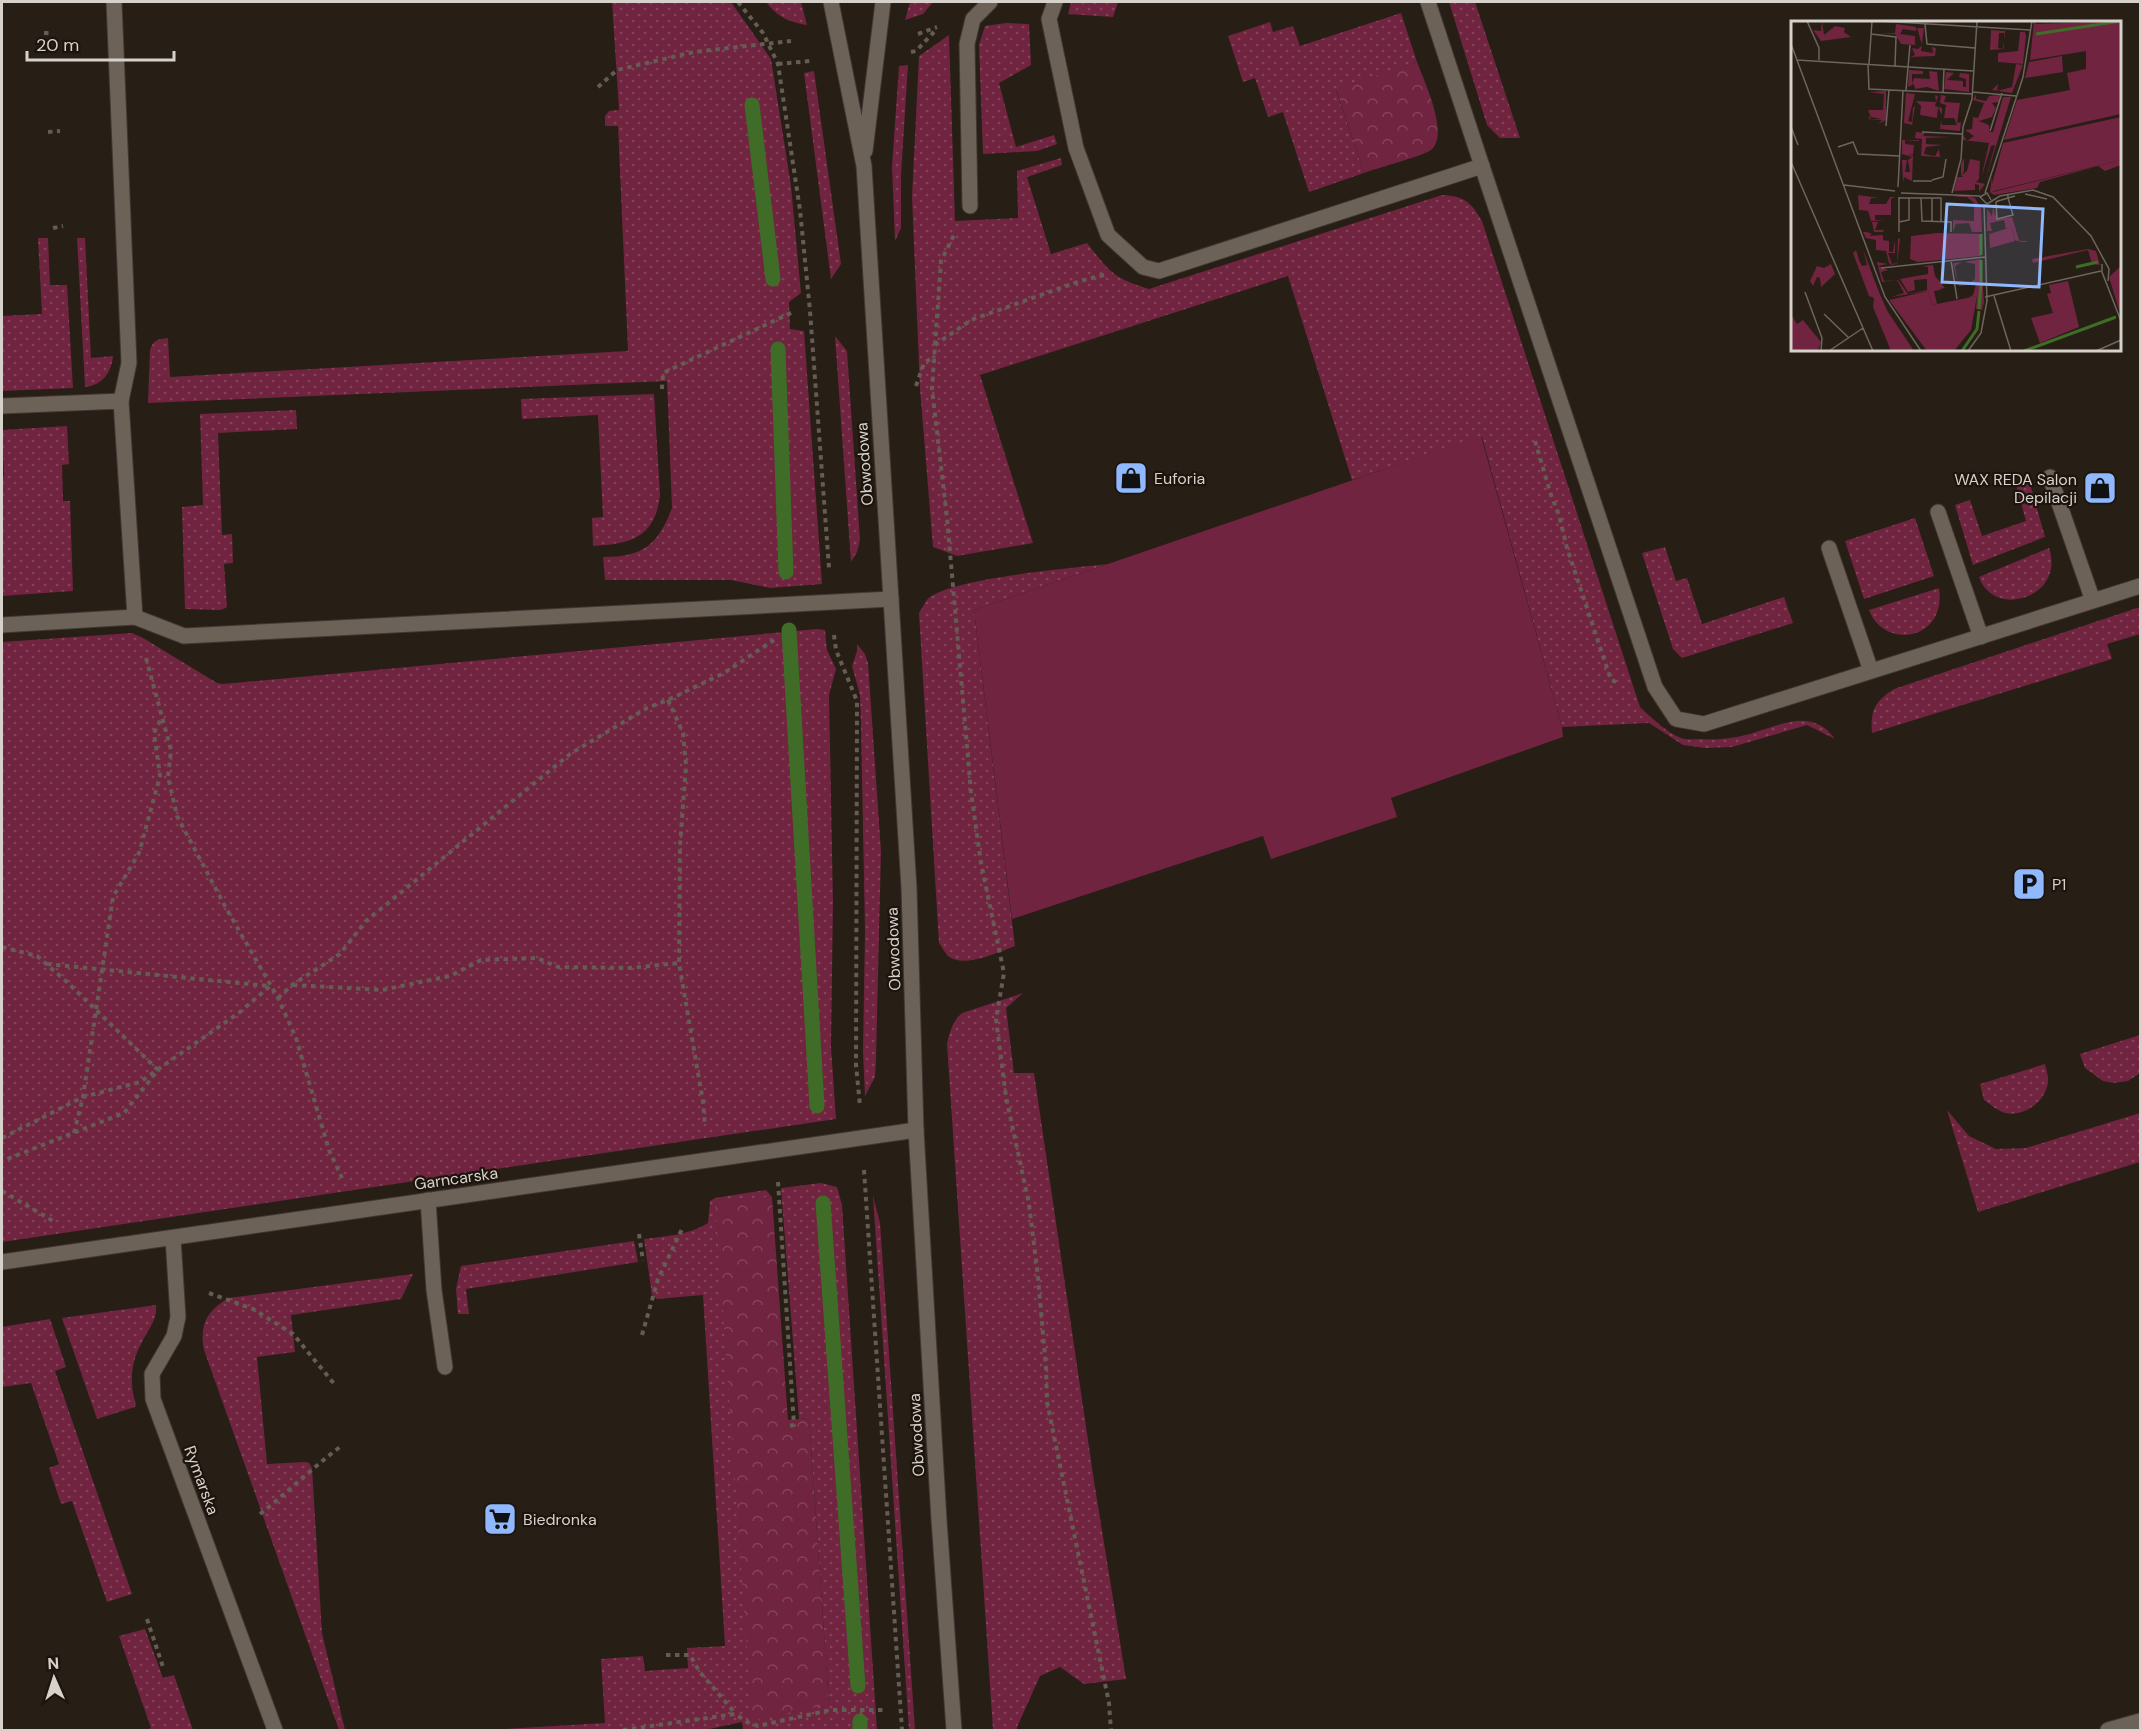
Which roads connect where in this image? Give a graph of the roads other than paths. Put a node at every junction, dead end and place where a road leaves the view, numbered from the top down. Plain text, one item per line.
1 (114, 2) edge
2 (831, 2) edge
3 (883, 2) edge
4 (990, 2) edge
5 (1055, 2) edge
6 (1428, 2) edge
7 (864, 166) junction
8 (1482, 166) junction
9 (970, 206) road end
10 (122, 401) junction
11 (2, 406) edge
12 (2050, 477) dead end
13 (1938, 512) dead end
14 (1828, 548) dead end
15 (2140, 586) edge
16 (891, 598) junction
17 (2093, 601) junction
18 (135, 617) junction
19 (2, 625) edge
20 (1981, 637) junction
21 (1870, 671) junction
22 (916, 1130) junction
23 (428, 1200) junction
24 (173, 1238) junction
25 (2, 1262) edge
26 (445, 1367) dead end
27 (2140, 1721) edge
28 (275, 1731) edge
29 (954, 1731) edge
30 (2108, 1731) edge

1 - 10 street
2 - 7 street, Obwodowa
3 - 7 street, Obwodowa
4 - 9 street
5 - 8 street
6 - 8 street
7 - 16 street, Obwodowa
8 - 21 street
10 - 11 street
10 - 18 street
12 - 17 street
13 - 20 street
14 - 21 street
15 - 17 street
16 - 18 street
16 - 22 street, Obwodowa
17 - 20 street
18 - 19 street
20 - 21 street
22 - 23 street, Garncarska
22 - 29 street, Obwodowa
23 - 24 street, Garncarska
23 - 26 street
24 - 25 street, Garncarska
24 - 28 street, Rymarska
27 - 30 street

